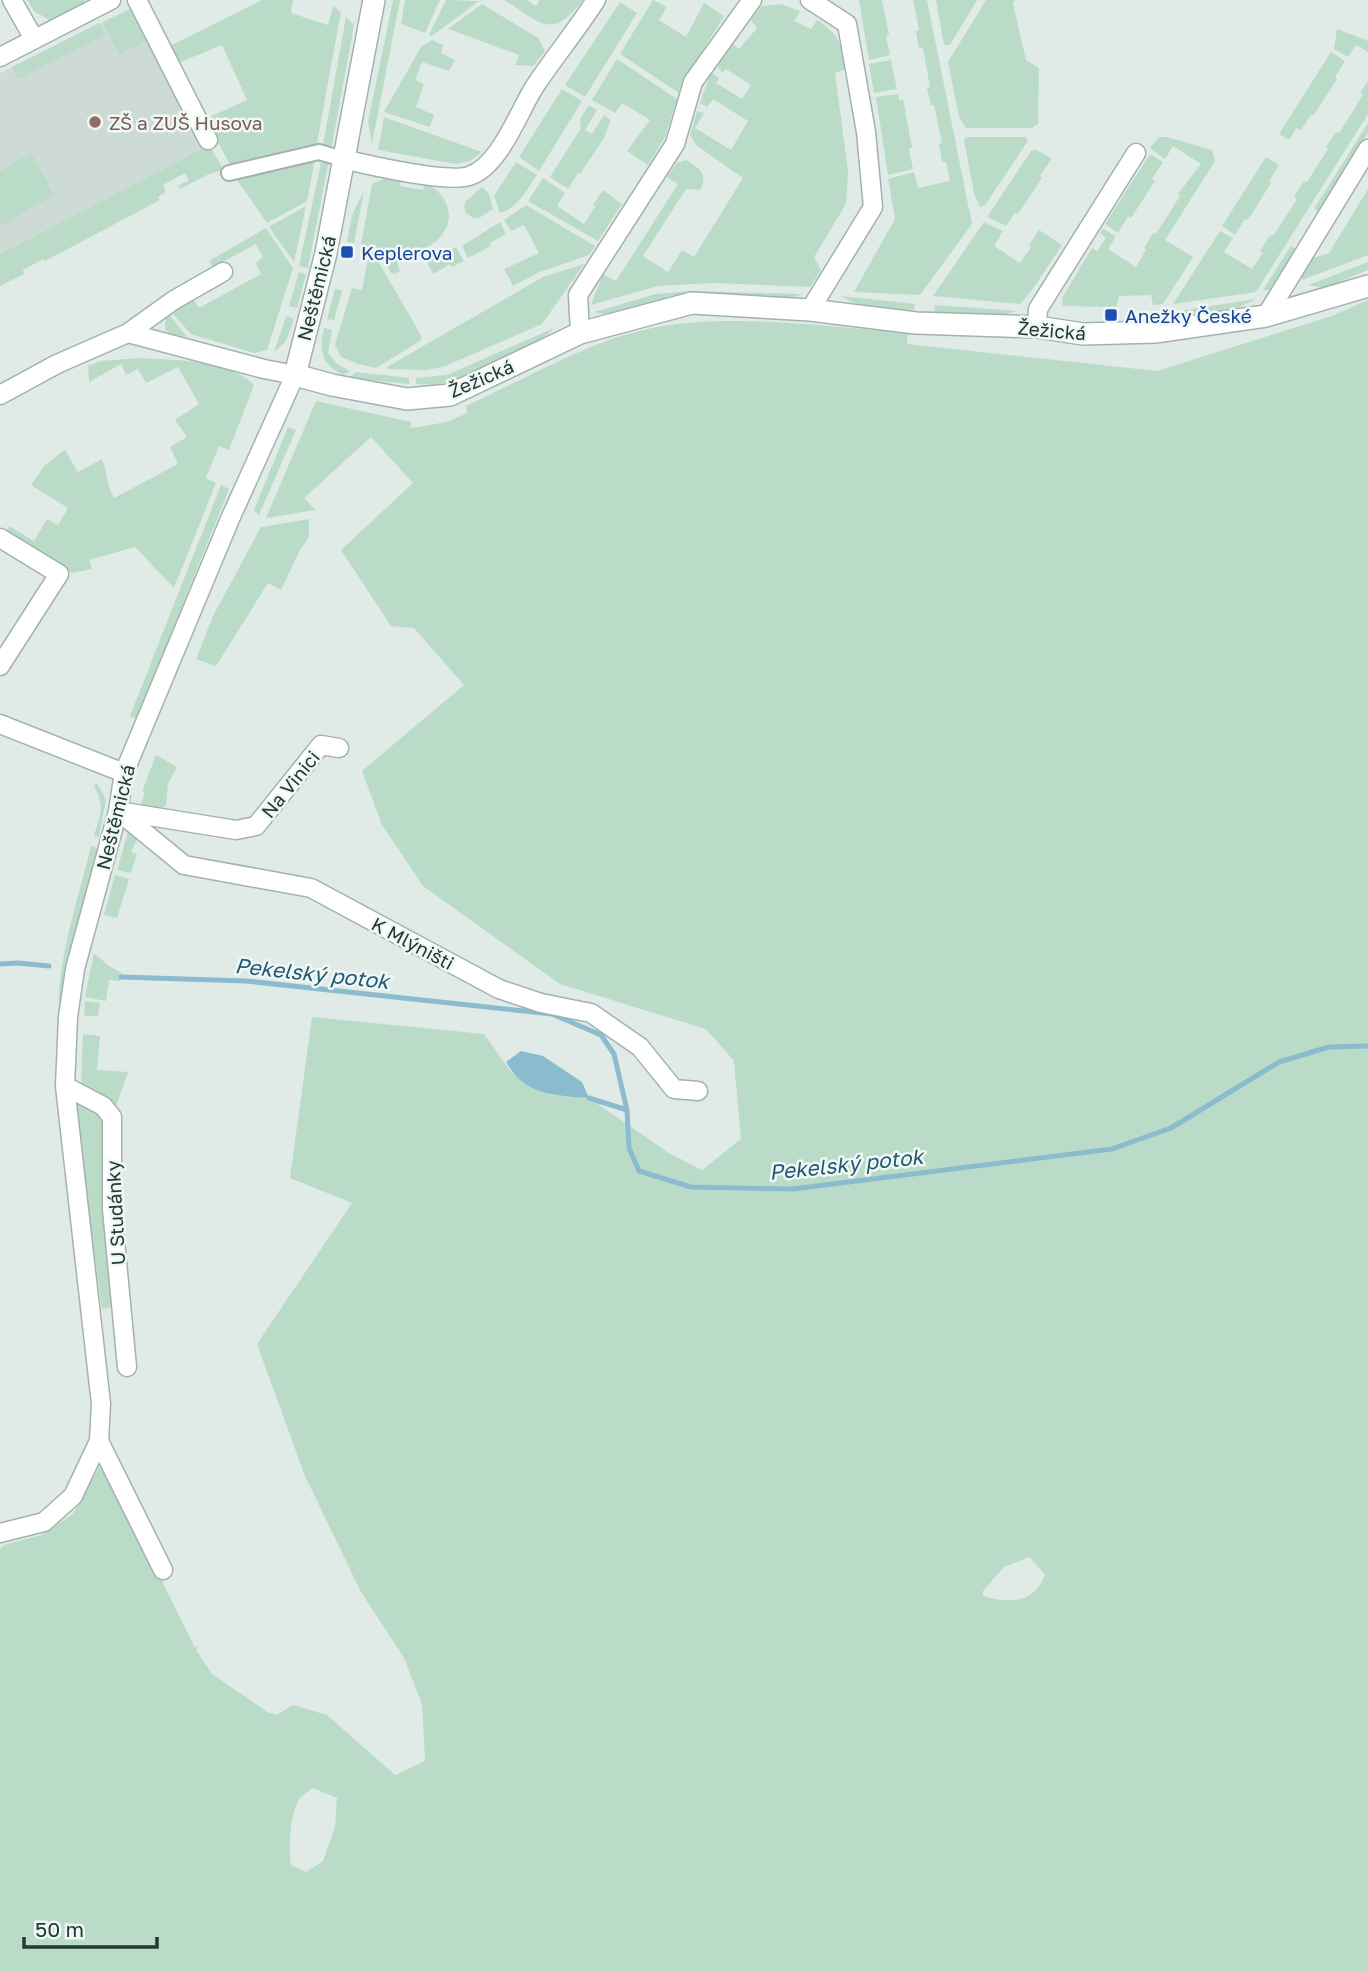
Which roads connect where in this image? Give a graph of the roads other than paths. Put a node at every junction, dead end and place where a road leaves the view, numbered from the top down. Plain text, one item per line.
1 (12, 0) edge
2 (111, 0) edge
3 (137, 0) edge
4 (374, 0) edge
5 (596, 0) edge
6 (752, 0) edge
7 (810, 0) edge
8 (34, 38) junction
9 (0, 57) edge
10 (208, 139) dead end
11 (1368, 149) edge
12 (1136, 153) dead end
13 (343, 159) junction
14 (229, 173) dead end
15 (223, 272) dead end
16 (1368, 286) edge
17 (810, 310) junction
18 (1266, 316) junction
19 (1037, 327) junction
20 (128, 333) junction
21 (580, 333) junction
22 (295, 375) junction
23 (0, 395) edge
24 (0, 538) edge
25 (0, 666) edge
26 (0, 723) edge
27 (339, 748) dead end
28 (124, 773) junction
29 (118, 811) junction
30 (65, 1086) junction
31 (698, 1091) dead end
32 (127, 1367) dead end
33 (99, 1441) junction
34 (0, 1533) edge
35 (163, 1570) dead end

1 - 8 street
2 - 8 street
3 - 10 street
4 - 13 street, Neštěmická
5 - 13 street
6 - 21 street
7 - 17 street
8 - 9 street
11 - 18 street
12 - 19 street
13 - 14 street
13 - 22 street, Neštěmická
15 - 20 street
16 - 18 street, Žežická
17 - 19 street, Žežická
17 - 21 street, Žežická
18 - 19 street, Žežická
20 - 22 street
20 - 23 street
21 - 22 street, Žežická
22 - 28 street, Neštěmická
24 - 25 street
26 - 28 street
27 - 29 street, Na Vinici
28 - 29 street, Neštěmická
29 - 30 street, Neštěmická
29 - 31 street, K Mlýništi
30 - 32 street, U Studánky
30 - 33 street, Neštěmická
33 - 34 street, Neštěmická
33 - 35 street

